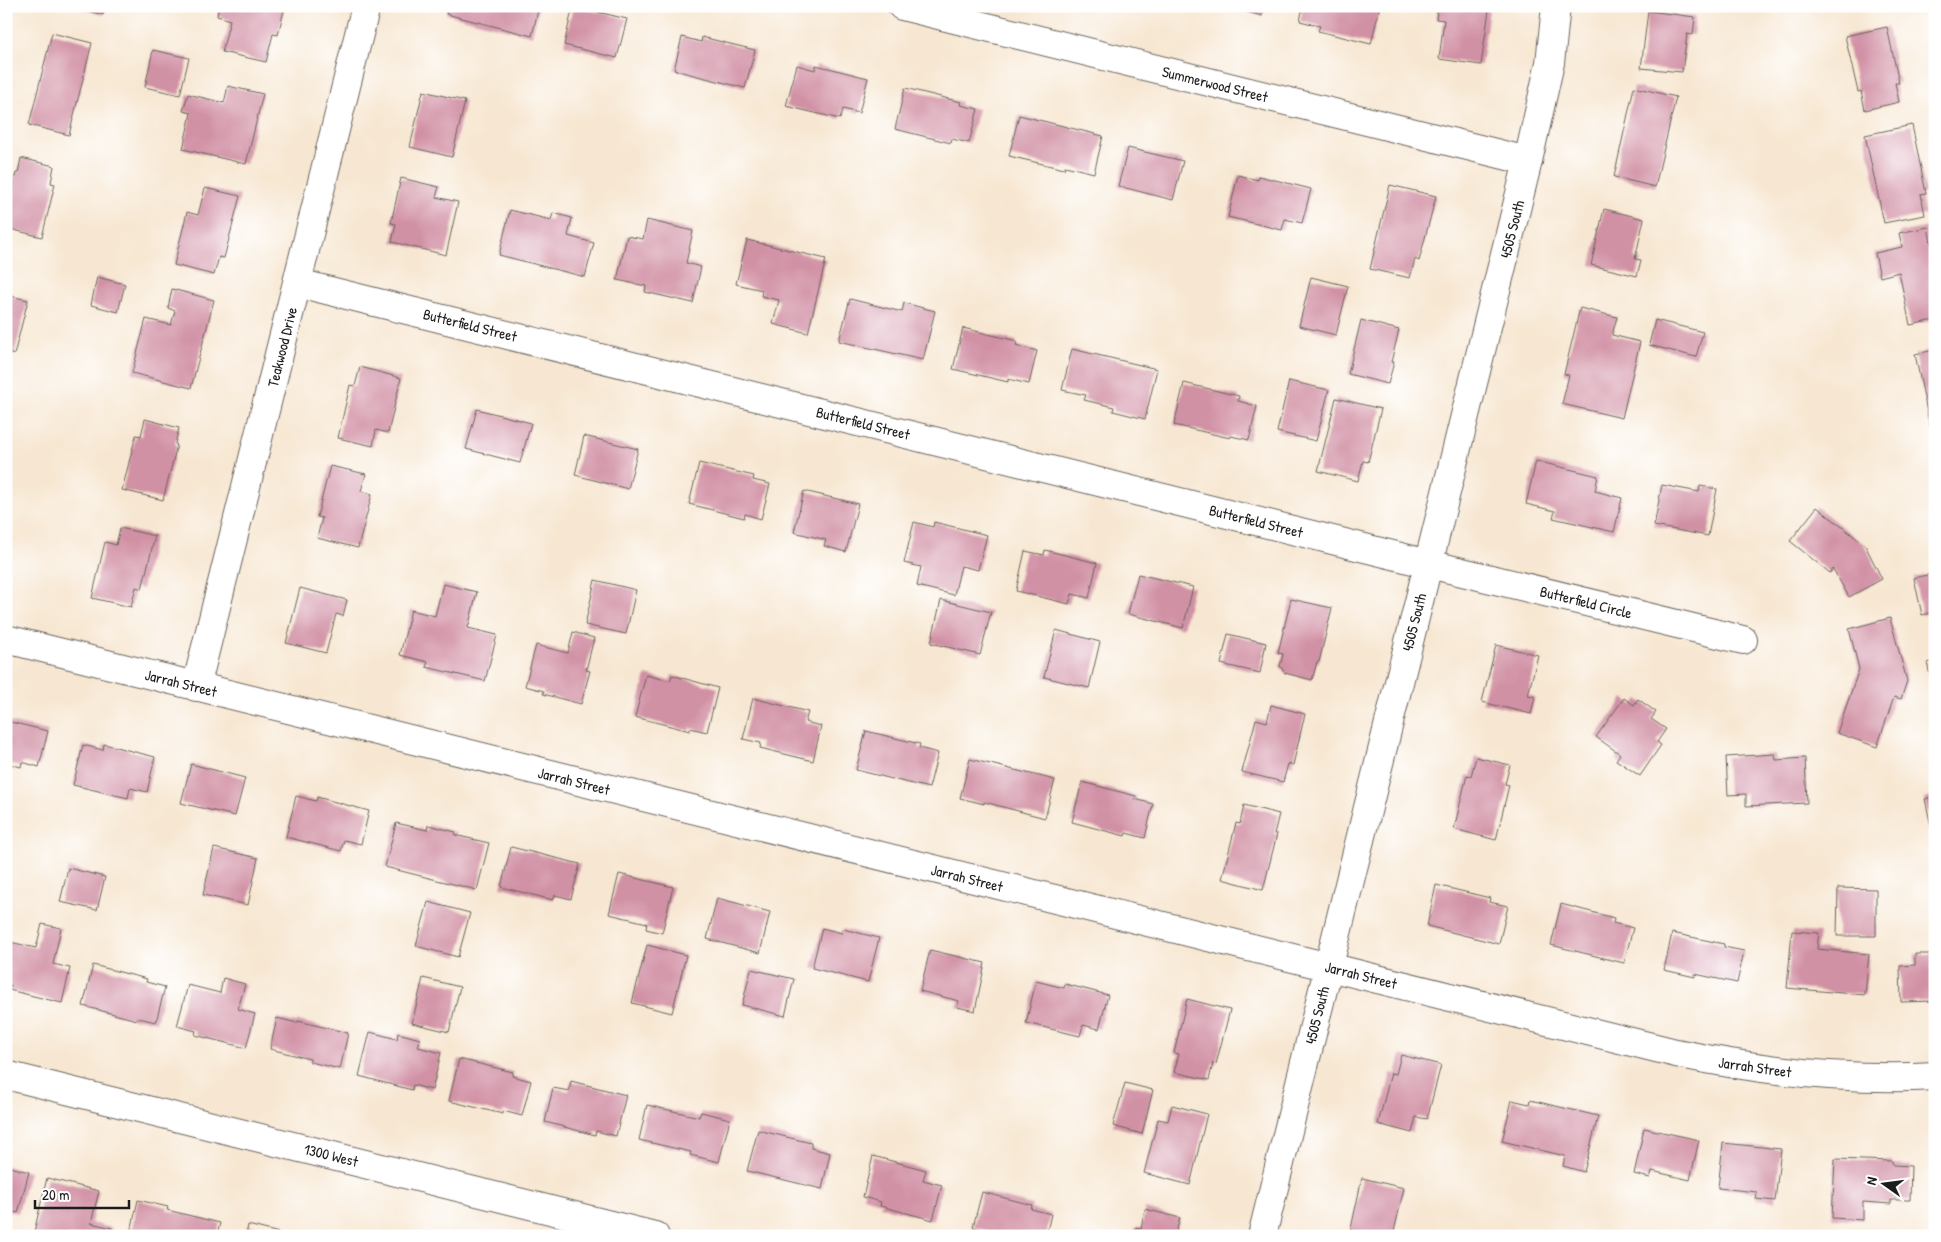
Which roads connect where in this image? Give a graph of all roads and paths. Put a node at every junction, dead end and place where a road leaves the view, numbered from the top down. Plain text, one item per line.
1 (366, 6) edge
2 (902, 6) edge
3 (1556, 6) edge
4 (1528, 161) junction
5 (298, 282) junction
6 (1429, 564) junction
7 (6, 639) edge
8 (1742, 640) dead end
9 (196, 687) junction
10 (1328, 968) junction
11 (6, 1075) edge
12 (1935, 1076) edge
13 (655, 1236) edge
14 (1262, 1236) edge

1 - 5 street, Teakwood Drive
2 - 4 street, Summerwood Street
3 - 4 street, 4505 South
4 - 6 street, 4505 South
5 - 6 street, Butterfield Street
5 - 9 street, Teakwood Drive
6 - 8 street, Butterfield Circle
6 - 10 street, 4505 South
7 - 9 street, Jarrah Street
9 - 10 street, Jarrah Street
10 - 12 street, Jarrah Street
10 - 14 street, 4505 South
11 - 13 street, 1300 West

